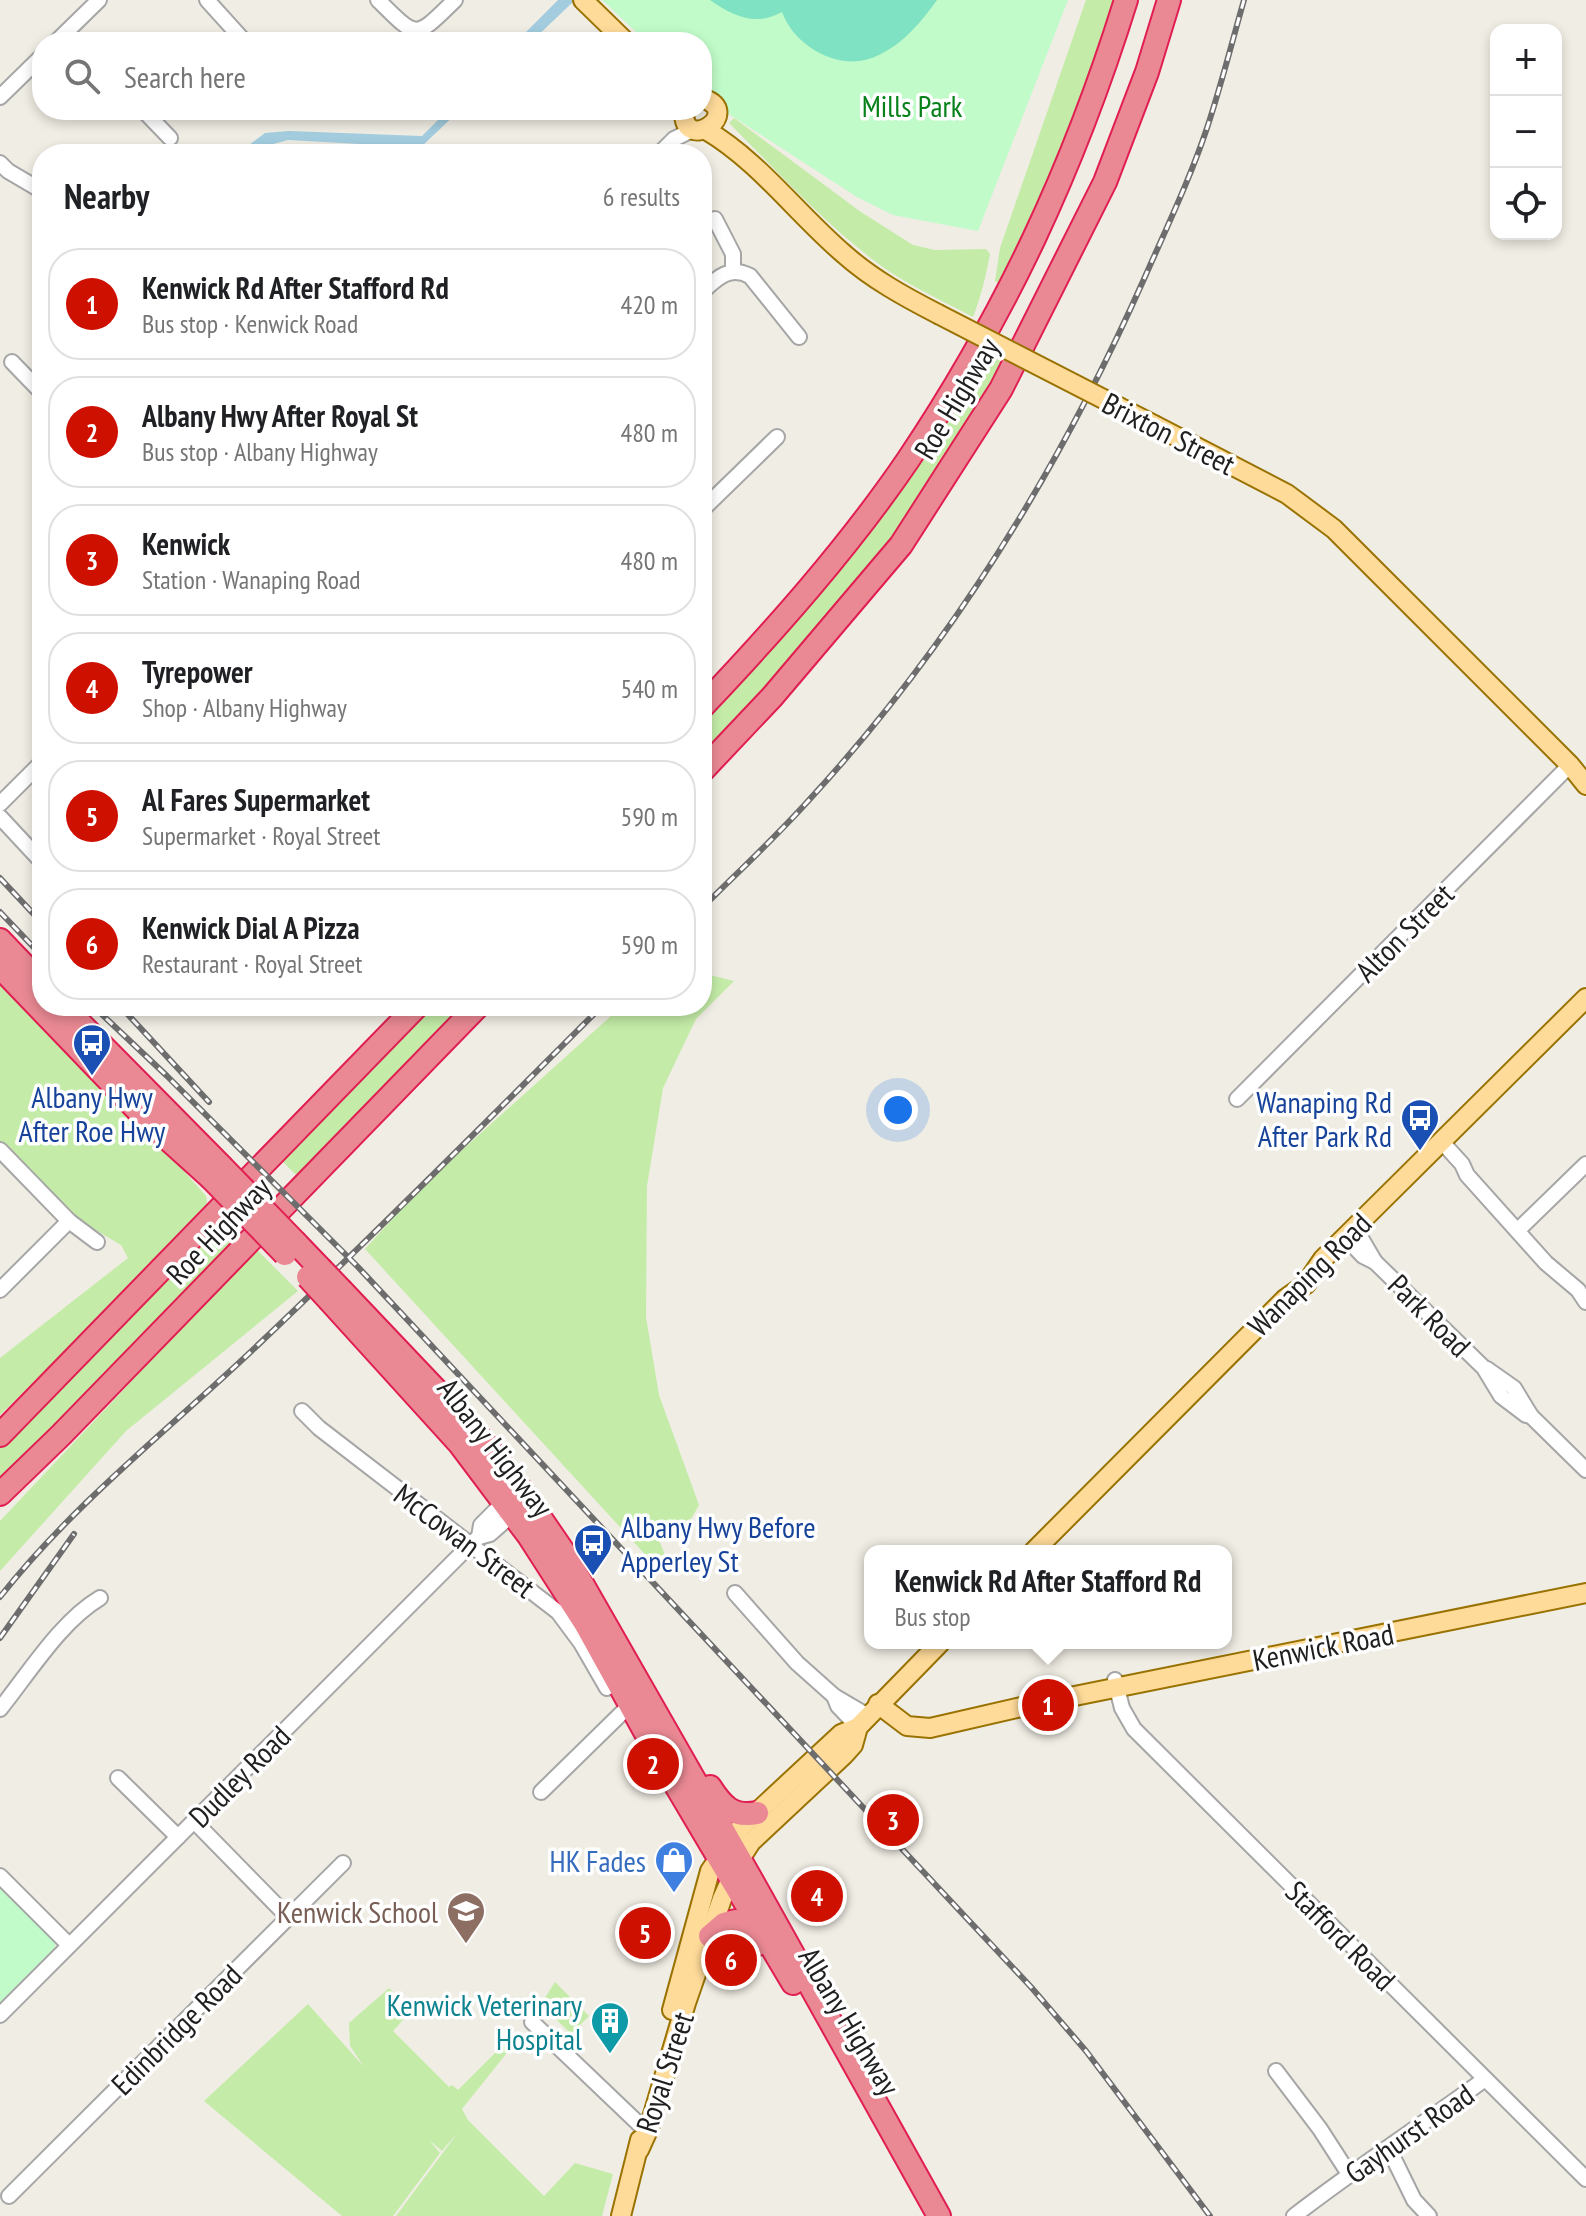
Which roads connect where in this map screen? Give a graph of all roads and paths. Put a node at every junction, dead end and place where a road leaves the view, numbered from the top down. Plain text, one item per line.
1 (99, 0) edge
2 (207, 0) edge
3 (378, 0) edge
4 (455, 0) edge
5 (583, 0) edge
6 (1126, 0) edge
7 (1169, 0) edge
8 (72, 32) edge
9 (236, 32) edge
10 (616, 32) edge
11 (32, 66) edge
12 (0, 97) edge
13 (153, 120) edge
14 (692, 120) edge
15 (694, 120) edge
16 (170, 138) dead end
17 (669, 144) edge
18 (0, 163) edge
19 (32, 185) edge
20 (715, 219) dead end
21 (733, 270) junction
22 (712, 285) edge
23 (799, 337) dead end
24 (12, 362) dead end
25 (32, 383) edge
26 (777, 437) dead end
27 (712, 500) edge
28 (712, 697) edge
29 (712, 760) edge
30 (1570, 765) junction
31 (32, 772) edge
32 (1586, 778) edge
33 (1586, 785) edge
34 (0, 804) edge
35 (0, 817) edge
36 (32, 851) edge
37 (0, 940) edge
38 (0, 967) edge
39 (32, 974) edge
40 (1586, 998) edge
41 (32, 1000) edge
42 (47, 1016) edge
43 (72, 1016) edge
44 (407, 1016) edge
45 (468, 1016) edge
46 (1237, 1099) dead end
47 (1438, 1146) junction
48 (0, 1150) edge
49 (1586, 1164) edge
50 (215, 1171) junction
51 (69, 1221) junction
52 (1518, 1230) junction
53 (1350, 1233) junction
54 (97, 1242) dead end
55 (0, 1290) edge
56 (337, 1296) junction
57 (1586, 1302) edge
58 (302, 1411) dead end
59 (0, 1435) edge
60 (61, 1435) junction
61 (498, 1460) junction
62 (1586, 1470) edge
63 (0, 1494) edge
64 (511, 1505) junction
65 (0, 1509) edge
66 (542, 1519) junction
67 (475, 1540) junction
68 (1040, 1545) edge
69 (1586, 1585) edge
70 (735, 1593) dead end
71 (1586, 1593) edge
72 (100, 1598) dead end
73 (934, 1649) edge
74 (1116, 1684) junction
75 (607, 1688) dead end
76 (631, 1704) junction
77 (0, 1709) edge
78 (873, 1711) junction
79 (678, 1751) junction
80 (803, 1772) junction
81 (118, 1778) dead end
82 (541, 1792) dead end
83 (780, 1792) junction
84 (806, 1793) junction
85 (757, 1813) junction
86 (194, 1821) junction
87 (178, 1837) junction
88 (730, 1859) junction
89 (343, 1863) dead end
90 (0, 1876) edge
91 (288, 1917) junction
92 (710, 1936) junction
93 (69, 1945) junction
94 (808, 2008) junction
95 (0, 2015) edge
96 (532, 2022) dead end
97 (1276, 2071) dead end
98 (1485, 2079) junction
99 (641, 2126) junction
100 (1389, 2149) junction
101 (639, 2150) junction
102 (1349, 2174) junction
103 (1586, 2179) edge
104 (9, 2196) dead end
105 (621, 2216) edge
106 (929, 2216) edge
107 (939, 2216) edge
108 (1294, 2216) edge
109 (1429, 2216) edge

1 - 8 street
2 - 9 street
3 - 4 street
5 - 10 main road
6 - 28 highway, Roe Highway
7 - 29 highway, Roe Highway
11 - 12 street
13 - 16 street
14 - 17 street
15 - 30 main road, Brixton Street, bridge
18 - 19 street
20 - 21 street
21 - 22 street
21 - 23 street
24 - 25 street
26 - 27 street
30 - 32 main road, Brixton Street
30 - 33 main road, Brixton Street
30 - 46 street, Alton Street
31 - 34 street
35 - 36 street
37 - 39 highway
38 - 41 highway, Albany Highway
40 - 47 main road, Wanaping Road
42 - 50 highway, Albany Highway
43 - 50 highway, Albany Highway
44 - 59 highway, Roe Highway
45 - 60 highway, Roe Highway
47 - 52 street
47 - 53 main road, Wanaping Road
48 - 51 street
49 - 52 street
50 - 56 highway, Albany Highway, bridge
51 - 54 street
51 - 55 street
52 - 57 street
53 - 62 street, Park Road
53 - 68 main road, Wanaping Road
56 - 61 highway, Albany Highway
56 - 64 highway, Albany Highway
58 - 67 street, McCowan Street
60 - 63 highway, Roe Highway
60 - 65 highway
61 - 64 street
61 - 66 highway, Albany Highway
64 - 66 street
64 - 67 street, Dudley Road
64 - 76 highway, Albany Highway
66 - 79 highway, Albany Highway
67 - 75 street, McCowan Street
67 - 86 street, Dudley Road
69 - 74 main road, Kenwick Road
70 - 78 street
71 - 74 main road, Kenwick Road
72 - 77 street
73 - 78 main road
74 - 78 main road, Kenwick Road
74 - 98 street, Stafford Road
76 - 82 street
76 - 88 highway, Albany Highway
78 - 80 main road
78 - 84 main road
79 - 85 highway
79 - 88 highway, Albany Highway
80 - 83 main road
80 - 84 main road
81 - 87 street
83 - 84 main road
83 - 85 main road
84 - 88 main road
85 - 88 main road
86 - 87 street, Dudley Road
86 - 91 street
87 - 93 street, Dudley Road
88 - 92 main road, Royal Street
88 - 94 highway, Albany Highway
88 - 99 main road, Royal Street
88 - 107 highway, Albany Highway
89 - 91 street, Edinbridge Road
90 - 93 street
91 - 104 street, Edinbridge Road
92 - 94 highway
92 - 101 main road, Royal Street
93 - 95 street, Dudley Road
94 - 106 highway, Albany Highway
96 - 99 street
97 - 102 street
98 - 100 street, Gayhurst Road
98 - 103 street, Stafford Road
99 - 101 main road, Royal Street
100 - 102 street, Gayhurst Road
100 - 109 street
101 - 105 main road, Royal Street
102 - 108 street, Gayhurst Road

